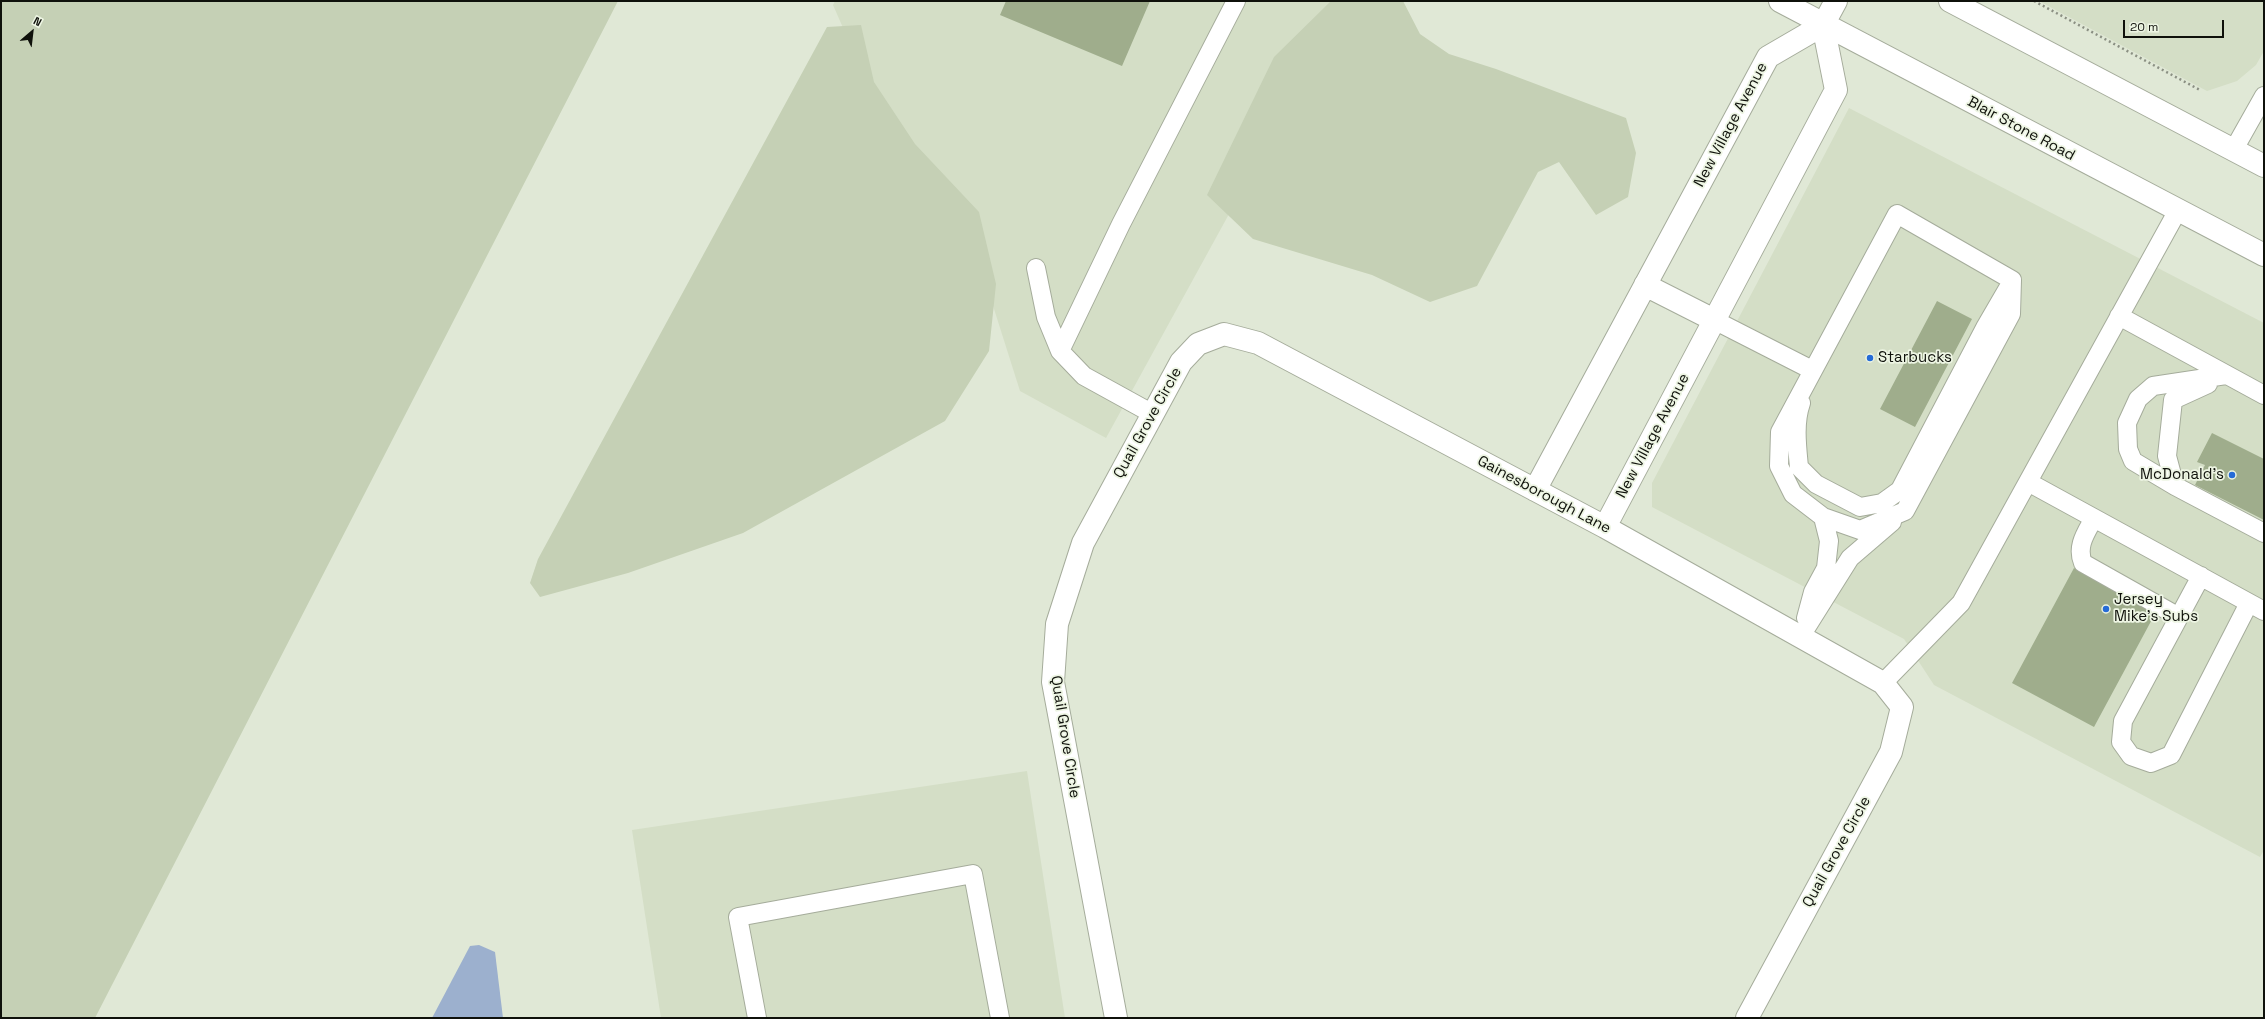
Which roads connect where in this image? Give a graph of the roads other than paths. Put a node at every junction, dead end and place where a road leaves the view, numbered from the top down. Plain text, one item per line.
1 (1236, 1) edge
2 (1780, 1) edge
3 (1836, 1) edge
4 (1950, 1) edge
5 (1823, 25) junction
6 (2264, 96) edge
7 (2233, 151) junction
8 (2264, 166) edge
9 (2178, 210) junction
10 (2264, 255) edge
11 (1036, 268) dead end
12 (2012, 280) junction
13 (1645, 284) junction
14 (2119, 316) junction
15 (1714, 320) junction
16 (1198, 344) joint
17 (1060, 352) junction
18 (1812, 370) junction
19 (2226, 374) junction
20 (2264, 395) edge
21 (1153, 414) junction
22 (2028, 482) junction
23 (2175, 486) junction
24 (1535, 490) junction
25 (1905, 510) junction
26 (1823, 517) junction
27 (2094, 518) junction
28 (1605, 527) junction
29 (2264, 533) edge
30 (2201, 576) junction
31 (2257, 607) edge
32 (2179, 616) junction
33 (1801, 636) junction
34 (1884, 684) junction
35 (757, 1018) edge
36 (1000, 1018) edge
37 (1116, 1018) edge
38 (1746, 1018) edge

1 - 17 lane
2 - 5 street, Blair Stone Road
3 - 5 street
4 - 7 street
5 - 9 street, Blair Stone Road
5 - 13 street, New Village Avenue
5 - 15 street, New Village Avenue
6 - 7 lane
7 - 8 street
9 - 10 street, Blair Stone Road
9 - 14 lane
11 - 17 lane
12 - 18 lane
12 - 18 lane
12 - 25 lane
13 - 15 street
13 - 24 street, New Village Avenue
14 - 19 lane
14 - 22 lane
15 - 18 lane
15 - 28 street, New Village Avenue
16 - 21 street, Quail Grove Circle
16 - 24 street, Gainesborough Lane
17 - 21 lane
18 - 26 lane
19 - 20 lane
19 - 23 lane
19 - 23 lane
21 - 37 street, Quail Grove Circle
22 - 27 lane
22 - 34 lane
23 - 29 lane
24 - 28 street, Gainesborough Lane
25 - 26 lane
25 - 33 lane
26 - 33 lane
27 - 30 lane
27 - 32 lane
28 - 33 street, Gainesborough Lane
30 - 31 lane
30 - 32 lane
31 - 32 lane
33 - 34 street, Gainesborough Lane
34 - 38 street, Quail Grove Circle
35 - 36 lane

